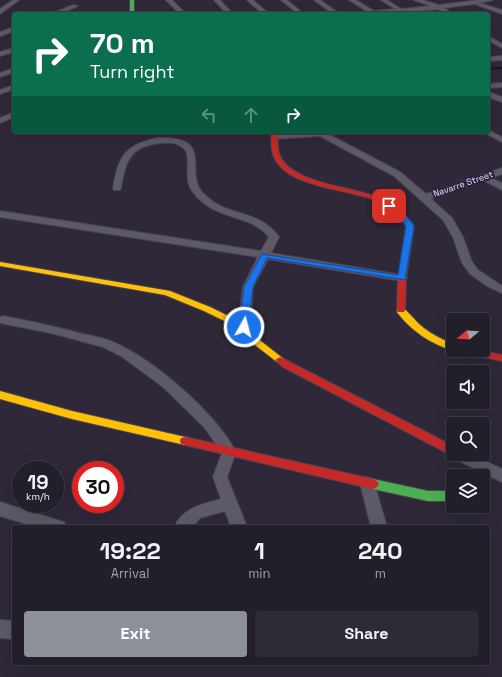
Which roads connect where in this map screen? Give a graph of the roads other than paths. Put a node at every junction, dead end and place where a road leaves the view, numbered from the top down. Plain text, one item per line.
1 (16, 0) edge
2 (80, 0) edge
3 (132, 0) edge
4 (169, 0) edge
5 (216, 0) edge
6 (250, 0) edge
7 (284, 0) edge
8 (317, 0) edge
9 (352, 0) edge
10 (384, 0) edge
11 (417, 0) edge
12 (467, 0) edge
13 (490, 0) edge
14 (474, 3) junction
15 (75, 6) junction
16 (439, 7) junction
17 (400, 10) junction
18 (0, 12) edge
19 (59, 12) edge
20 (75, 12) edge
21 (132, 12) edge
22 (181, 12) edge
23 (228, 12) edge
24 (264, 12) edge
25 (299, 12) edge
26 (334, 12) edge
27 (372, 12) edge
28 (383, 12) edge
29 (404, 12) edge
30 (447, 12) edge
31 (502, 12) edge
32 (12, 30) edge
33 (0, 34) edge
34 (490, 39) edge
35 (502, 46) edge
36 (12, 51) edge
37 (0, 54) edge
38 (502, 58) edge
39 (490, 59) edge
40 (12, 71) edge
41 (0, 75) edge
42 (502, 84) edge
43 (490, 86) edge
44 (12, 88) edge
45 (0, 92) edge
46 (490, 95) edge
47 (502, 100) edge
48 (12, 115) edge
49 (0, 121) edge
50 (322, 134) joint
51 (490, 134) edge
52 (275, 135) edge
53 (502, 140) edge
54 (502, 171) edge
55 (483, 177) junction
56 (502, 187) edge
57 (117, 188) dead end
58 (424, 198) junction
59 (0, 214) edge
60 (265, 256) junction
61 (0, 264) edge
62 (402, 278) junction
63 (502, 290) edge
64 (3, 320) dead end
65 (244, 327) junction
66 (446, 345) edge
67 (490, 355) edge
68 (502, 358) edge
69 (0, 395) edge
70 (446, 447) edge
71 (229, 452) junction
72 (467, 461) edge
73 (478, 469) edge
74 (490, 474) edge
75 (502, 476) edge
76 (367, 483) junction
77 (446, 496) edge
78 (230, 503) junction
79 (0, 509) edge
80 (52, 525) edge
81 (184, 525) edge
82 (239, 525) edge
83 (378, 525) edge
84 (0, 630) edge
85 (12, 630) edge

1 - 18 street
2 - 15 street
3 - 21 street
4 - 22 street
5 - 23 street
6 - 24 street
7 - 25 street
8 - 26 street
9 - 27 street
10 - 17 street
11 - 16 street
12 - 14 street
13 - 14 street
14 - 16 street
14 - 31 street
15 - 19 street
15 - 20 street
16 - 17 street
16 - 30 street
17 - 28 street
17 - 29 street
32 - 33 street
34 - 35 street
36 - 37 street
38 - 39 street
40 - 41 street
42 - 43 street
44 - 45 street
46 - 47 street
48 - 49 street
50 - 52 street
50 - 58 street
51 - 53 street
52 - 62 street
54 - 55 street, Navarre Street
55 - 56 street
55 - 58 street, Navarre Street
57 - 60 street
58 - 63 street
59 - 60 street
60 - 62 street
60 - 65 street
61 - 65 street
62 - 66 street
64 - 71 street
65 - 70 street
67 - 68 street
69 - 71 street
71 - 76 street
71 - 78 street
72 - 73 street
74 - 75 street
76 - 77 street
76 - 83 street
78 - 81 street
78 - 82 street
79 - 80 street
84 - 85 street

